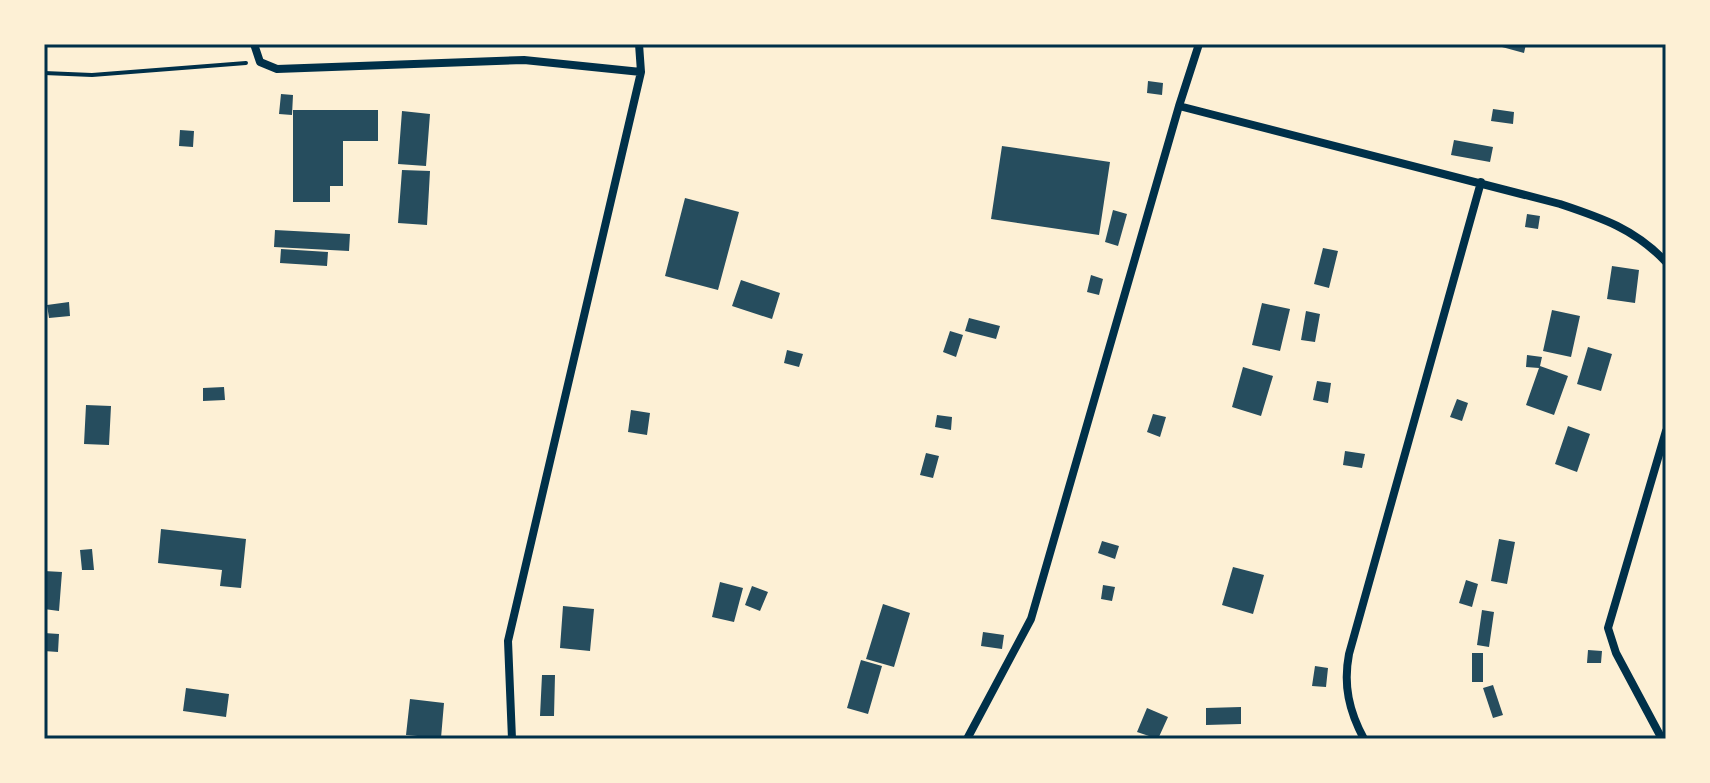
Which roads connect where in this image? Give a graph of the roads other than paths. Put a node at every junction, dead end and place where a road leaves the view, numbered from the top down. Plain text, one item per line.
1 (254, 44) edge
2 (639, 44) edge
3 (1199, 44) edge
4 (641, 72) junction
5 (1179, 106) junction
6 (1481, 182) junction
7 (1666, 262) edge
8 (1666, 431) edge
9 (512, 739) edge
10 (967, 739) edge
11 (1364, 739) edge
12 (1662, 739) edge

1 - 4 street
2 - 4 street
3 - 5 street
4 - 9 street
5 - 6 street
5 - 10 street
6 - 7 street
6 - 11 street
8 - 12 street

